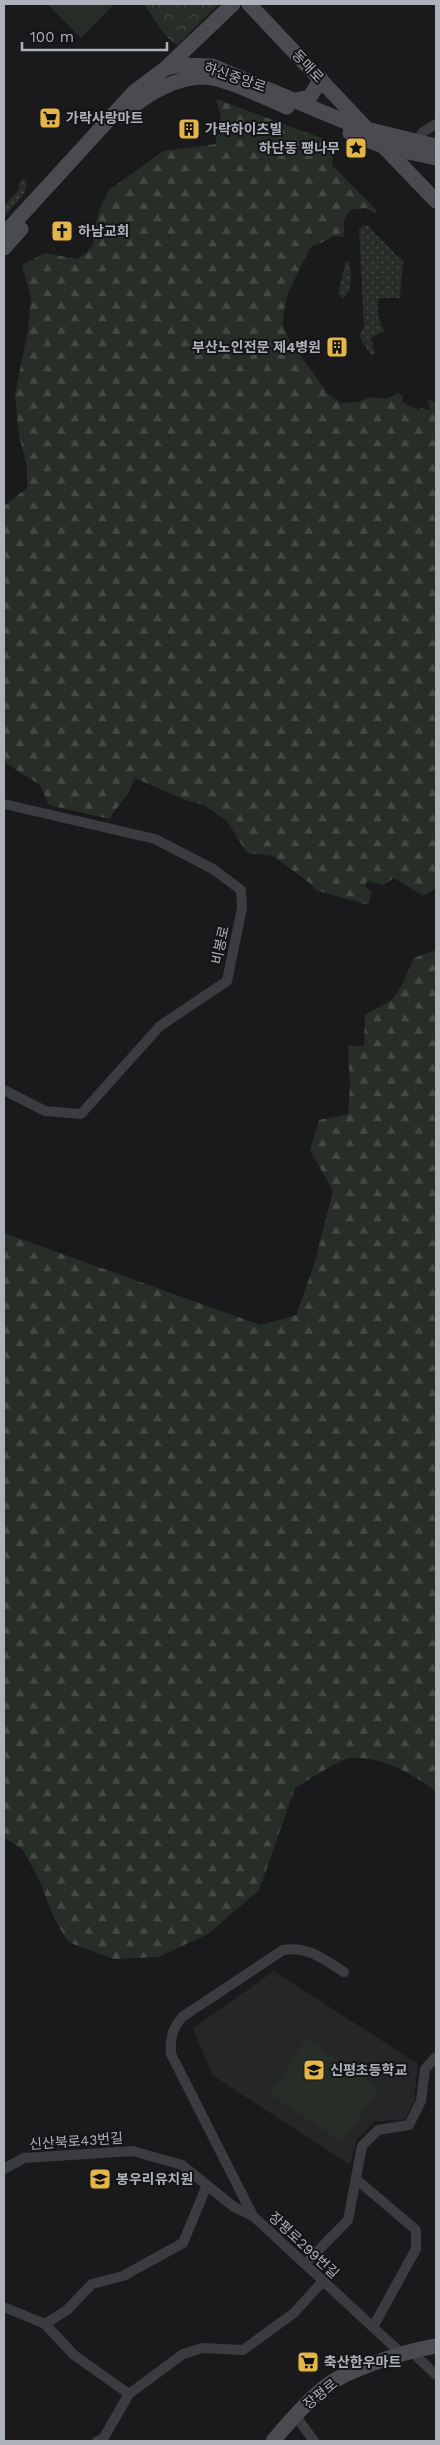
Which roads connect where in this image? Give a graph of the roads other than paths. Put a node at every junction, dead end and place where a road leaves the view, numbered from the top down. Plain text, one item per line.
1 (233, 4) edge
2 (249, 4) edge
3 (166, 68) junction
4 (321, 79) junction
5 (295, 100) junction
6 (436, 124) edge
7 (367, 129) junction
8 (417, 141) junction
9 (436, 146) edge
10 (385, 147) junction
11 (436, 158) edge
12 (62, 176) junction
13 (436, 201) edge
14 (4, 234) edge
15 (4, 248) edge
16 (4, 804) edge
17 (4, 1090) edge
18 (344, 1972) dead end
19 (436, 2057) edge
20 (182, 2164) joint
21 (4, 2169) edge
22 (356, 2179) junction
23 (207, 2185) junction
24 (253, 2216) junction
25 (305, 2264) junction
26 (323, 2281) junction
27 (4, 2307) edge
28 (45, 2324) junction
29 (373, 2327) junction
30 (436, 2346) edge
31 (406, 2352) junction
32 (436, 2375) edge
33 (128, 2394) junction
34 (295, 2415) junction
35 (97, 2441) edge
36 (272, 2441) edge
37 (314, 2441) edge

1 - 3 street
2 - 4 street, 동매로
3 - 5 street, 하신중앙로
3 - 12 street, 하신중앙로
4 - 5 street
4 - 7 street, 동매로
5 - 7 street, 하신중앙로
6 - 8 street
7 - 8 street, 하신중앙로
7 - 10 street, 동매로
8 - 9 street, 하신중앙로
10 - 11 street, 하신중앙로
10 - 12 street, 하신중앙로
10 - 13 street
12 - 14 street, 하신중앙로
12 - 15 street, 하신중앙로
16 - 17 street, 비봉로
18 - 24 street
19 - 22 street
20 - 21 street, 신산북로43번길
20 - 23 street, 장평로299번길
22 - 25 street
22 - 29 street
23 - 24 street, 장평로299번길
23 - 28 street
24 - 25 street, 장평로299번길
25 - 26 street, 장평로299번길
26 - 29 street, 장평로299번길
26 - 33 street
27 - 28 street
28 - 33 street
29 - 31 street, 장평로299번길
30 - 31 street, 장평로
31 - 32 street, 장평로299번길
31 - 34 street, 장평로
33 - 35 street
34 - 36 street, 장평로
34 - 37 street

